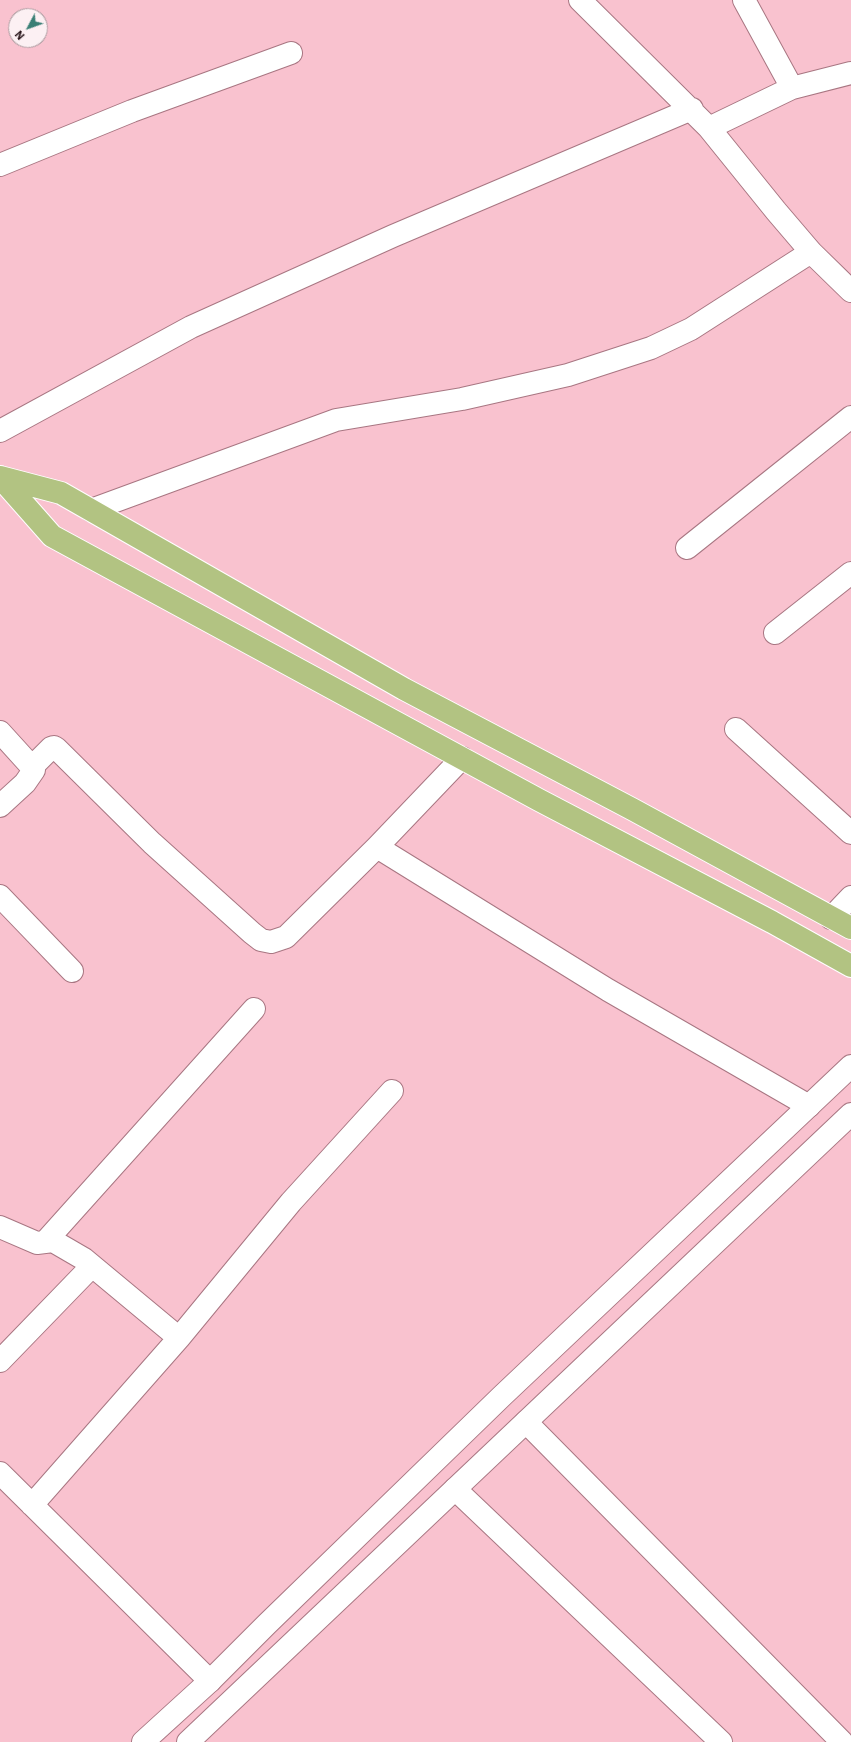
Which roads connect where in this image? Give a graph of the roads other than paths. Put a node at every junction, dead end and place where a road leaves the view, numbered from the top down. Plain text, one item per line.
1 (580, 0) edge
2 (744, 0) edge
3 (291, 53) dead end
4 (851, 73) edge
5 (792, 88) junction
6 (692, 109) junction
7 (709, 128) junction
8 (0, 165) edge
9 (811, 252) junction
10 (851, 291) edge
11 (851, 417) edge
12 (0, 431) edge
13 (0, 477) edge
14 (91, 510) junction
15 (687, 548) dead end
16 (851, 573) edge
17 (775, 633) dead end
18 (736, 729) dead end
19 (0, 732) edge
20 (462, 758) junction
21 (34, 765) junction
22 (0, 806) edge
23 (851, 833) edge
24 (377, 847) junction
25 (0, 896) edge
26 (851, 897) edge
27 (831, 918) junction
28 (851, 928) edge
29 (851, 966) edge
30 (72, 971) dead end
31 (254, 1009) dead end
32 (851, 1066) edge
33 (392, 1091) dead end
34 (809, 1106) junction
35 (851, 1114) edge
36 (0, 1227) edge
37 (45, 1242) junction
38 (92, 1266) junction
39 (179, 1338) junction
40 (0, 1361) edge
41 (526, 1422) junction
42 (0, 1473) edge
43 (455, 1490) junction
44 (32, 1505) junction
45 (210, 1681) junction
46 (143, 1742) edge
47 (188, 1742) edge
48 (721, 1742) edge
49 (842, 1742) edge

1 - 6 street
2 - 5 street
3 - 8 street
4 - 5 street
5 - 7 street
6 - 7 street
6 - 12 street
7 - 9 street
9 - 10 street
9 - 14 street
11 - 15 street
13 - 14 main road
13 - 20 main road
14 - 27 main road
16 - 17 street
18 - 23 street
19 - 21 street
20 - 24 street
20 - 29 main road
21 - 22 street
21 - 24 street
24 - 34 street
25 - 30 street
26 - 27 street
27 - 28 main road
31 - 37 street
32 - 34 street
33 - 39 street
34 - 45 street
35 - 41 street
36 - 37 street
37 - 38 street
38 - 39 street
38 - 40 street
39 - 44 street
41 - 43 street
41 - 49 street
42 - 44 street
43 - 47 street
43 - 48 street
44 - 45 street
45 - 46 street

